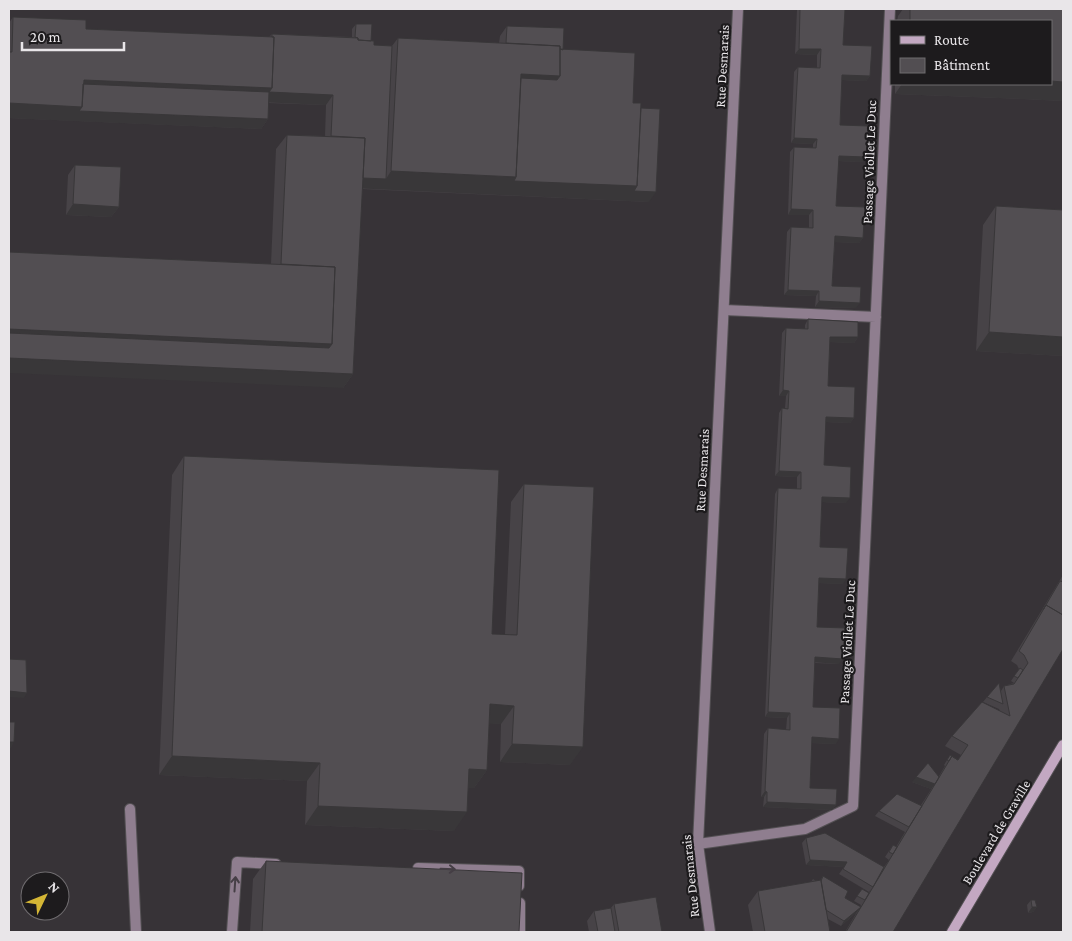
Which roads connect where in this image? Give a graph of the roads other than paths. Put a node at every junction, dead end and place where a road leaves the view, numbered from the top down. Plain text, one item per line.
1 (738, 9) edge
2 (890, 9) edge
3 (724, 310) junction
4 (876, 317) junction
5 (1063, 745) edge
6 (130, 809) dead end
7 (698, 844) junction
8 (285, 864) edge
9 (412, 868) edge
10 (136, 932) edge
11 (232, 932) edge
12 (520, 932) edge
13 (710, 932) edge
14 (952, 932) edge

1 - 3 street, Rue Desmarais
2 - 4 street, Passage Viollet Le Duc
3 - 4 street
3 - 7 street, Rue Desmarais
4 - 7 street, Passage Viollet Le Duc
5 - 14 street, Boulevard de Graville
6 - 10 street
7 - 13 street, Rue Desmarais
11 -> 8 street
9 -> 12 street

